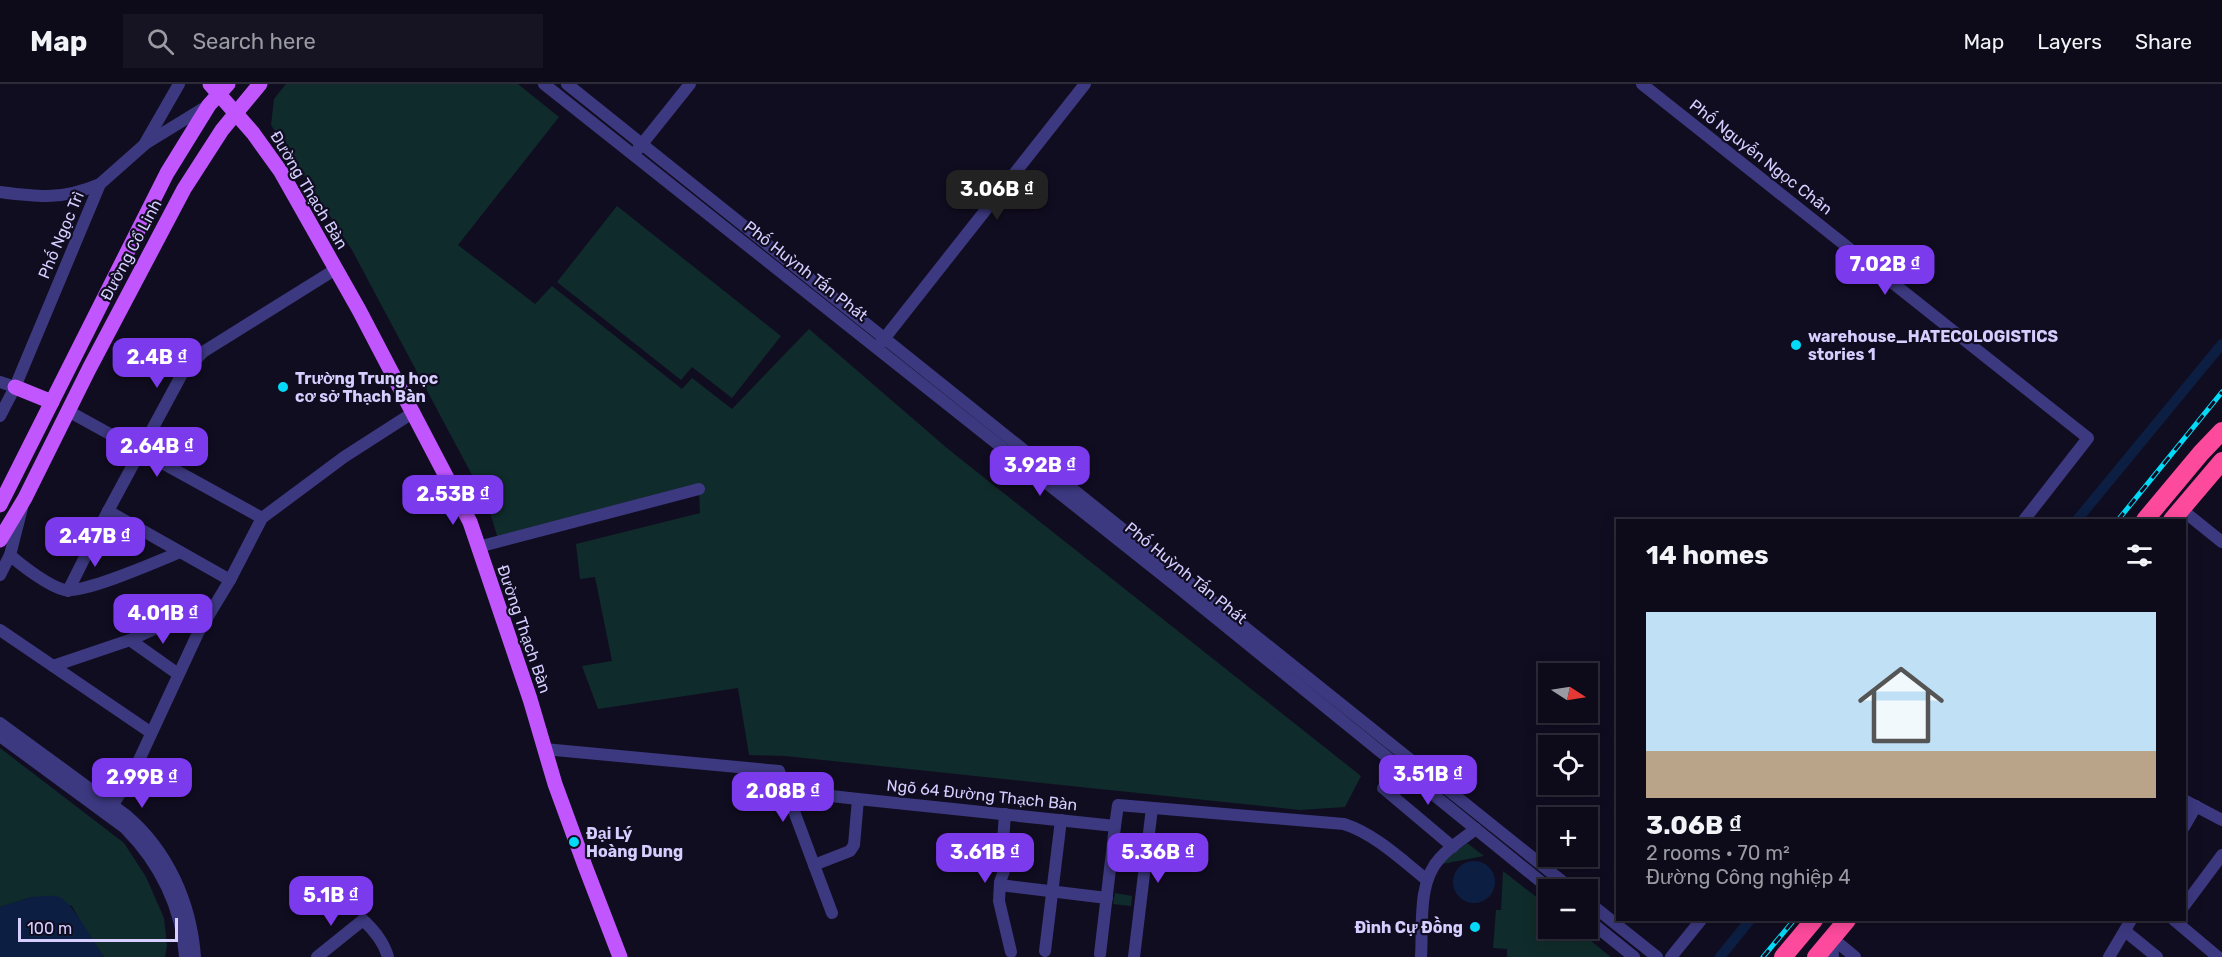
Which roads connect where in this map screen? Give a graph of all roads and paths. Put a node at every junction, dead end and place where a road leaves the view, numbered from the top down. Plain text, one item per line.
1 (179, 84) edge
2 (260, 84) edge
3 (544, 84) edge
4 (567, 84) edge
5 (690, 84) edge
6 (1085, 84) edge
7 (1642, 84) edge
8 (216, 92) edge
9 (235, 114) junction
10 (642, 144) junction
11 (144, 145) junction
12 (633, 155) junction
13 (100, 184) junction
14 (0, 192) edge
15 (732, 217) junction
16 (724, 227) junction
17 (336, 269) junction
18 (881, 343) junction
19 (0, 382) edge
20 (15, 387) junction
21 (52, 402) junction
22 (68, 411) junction
23 (414, 412) junction
24 (0, 416) edge
25 (2222, 420) edge
26 (2222, 431) edge
27 (140, 451) junction
28 (2201, 453) junction
29 (2222, 461) edge
30 (699, 489) dead end
31 (25, 498) junction
32 (0, 505) edge
33 (108, 511) junction
34 (2176, 515) edge
35 (262, 518) junction
36 (2025, 519) edge
37 (2146, 519) edge
38 (2186, 521) edge
39 (0, 540) edge
40 (2222, 542) edge
41 (478, 547) junction
42 (180, 552) junction
43 (10, 555) junction
44 (0, 575) edge
45 (230, 580) junction
46 (68, 591) junction
47 (201, 626) junction
48 (0, 630) edge
49 (130, 640) junction
50 (53, 666) junction
51 (178, 674) junction
52 (1335, 708) junction
53 (0, 723) edge
54 (150, 732) junction
55 (0, 736) edge
56 (544, 749) junction
57 (1383, 788) dead end
58 (787, 791) junction
59 (858, 799) junction
60 (2186, 801) edge
61 (2196, 806) junction
62 (1152, 808) junction
63 (110, 810) junction
64 (1005, 814) junction
65 (1061, 820) junction
66 (2222, 820) edge
67 (2186, 824) edge
68 (1115, 826) junction
69 (1476, 829) junction
70 (1453, 847) junction
71 (2222, 855) edge
72 (814, 865) junction
73 (1538, 879) edge
74 (1558, 879) edge
75 (1427, 880) junction
76 (1000, 885) junction
77 (173, 886) junction
78 (1053, 891) junction
79 (1107, 898) junction
80 (2186, 903) edge
81 (1598, 910) edge
82 (832, 913) dead end
83 (1700, 921) edge
84 (1813, 921) edge
85 (1846, 921) edge
86 (2130, 921) edge
87 (2175, 921) edge
88 (1598, 928) edge
89 (2125, 931) junction
90 (1832, 938) junction
91 (1045, 951) dead end
92 (1011, 952) dead end
93 (1100, 954) dead end
94 (185, 957) edge
95 (195, 957) edge
96 (317, 957) edge
97 (388, 957) edge
98 (620, 957) edge
99 (1134, 957) edge
100 (1422, 957) edge
101 (1634, 957) edge
102 (1657, 957) edge
103 (1671, 957) edge
104 (1782, 957) edge
105 (1816, 957) edge
106 (1833, 957) edge
107 (1855, 957) edge
108 (2109, 957) edge
109 (2157, 957) edge
110 (2218, 957) edge

1 - 11 street, Phố Ngọc Trì
2 - 9 main road, Đường Cổ Linh
3 - 12 street, Phố Huỳnh Tấn Phát
4 - 10 street, Phố Huỳnh Tấn Phát
5 - 10 street
6 - 18 street
7 - 36 street, Phố Nguyễn Ngọc Chân
8 - 9 main road, Đường Thạch Bàn
8 - 11 street
8 - 21 main road, Đường Cổ Linh
9 - 17 main road, Đường Thạch Bàn
9 - 22 main road, Đường Cổ Linh
10 - 12 street
10 - 15 street, Phố Huỳnh Tấn Phát
11 - 13 street, Phố Ngọc Trì
12 - 16 street, Phố Huỳnh Tấn Phát
13 - 14 street
13 - 20 street, Phố Ngọc Trì
15 - 16 street
15 - 18 street, Phố Huỳnh Tấn Phát
16 - 18 street, Phố Huỳnh Tấn Phát
17 - 23 main road, Đường Thạch Bàn
17 - 27 street
18 - 52 street, Phố Huỳnh Tấn Phát
19 - 20 street
20 - 21 main road
20 - 24 street, Phố Ngọc Trì
21 - 32 main road, Đường Cổ Linh
22 - 27 street
22 - 31 main road, Đường Cổ Linh
23 - 35 street
23 - 41 main road, Đường Thạch Bàn
25 - 28 highway
26 - 28 highway
27 - 33 street
27 - 35 street
28 - 37 highway
29 - 34 highway
30 - 41 street
31 - 39 main road, Đường Cổ Linh
31 - 43 street
33 - 42 street
33 - 46 street
35 - 45 street
38 - 40 street
41 - 56 main road, Đường Thạch Bàn
42 - 45 street
42 - 46 street
43 - 44 street
43 - 46 street
45 - 47 street
47 - 49 street
47 - 51 street
48 - 50 street
49 - 50 street
49 - 51 street
50 - 54 street
51 - 54 street
52 - 69 street, Phố Huỳnh Tấn Phát
52 - 74 street, Phố Huỳnh Tấn Phát
53 - 63 street
54 - 63 street
55 - 63 street
56 - 58 street
56 - 98 main road, Đường Thạch Bàn
57 - 70 street
58 - 59 street, Ngõ 64 Đường Thạch Bàn
58 - 72 street
59 - 64 street, Ngõ 64 Đường Thạch Bàn
59 - 72 street
60 - 61 street
61 - 66 street
61 - 67 street
62 - 68 street
62 - 75 street
62 - 99 street
63 - 77 street
64 - 65 street, Ngõ 64 Đường Thạch Bàn
64 - 76 street
65 - 68 street, Ngõ 64 Đường Thạch Bàn
65 - 78 street
68 - 79 street
69 - 70 street
69 - 73 street, Phố Huỳnh Tấn Phát
70 - 75 street
71 - 80 street
72 - 82 street
75 - 100 street
76 - 78 street
76 - 92 street
77 - 94 street
77 - 95 street
78 - 79 street
78 - 91 street
79 - 93 street
81 - 102 street
83 - 103 street
84 - 104 highway
85 - 90 highway
86 - 89 street
87 - 110 street
88 - 101 street
89 - 108 street
89 - 109 street
90 - 105 highway
90 - 106 street
90 - 107 street
96 - 97 street

